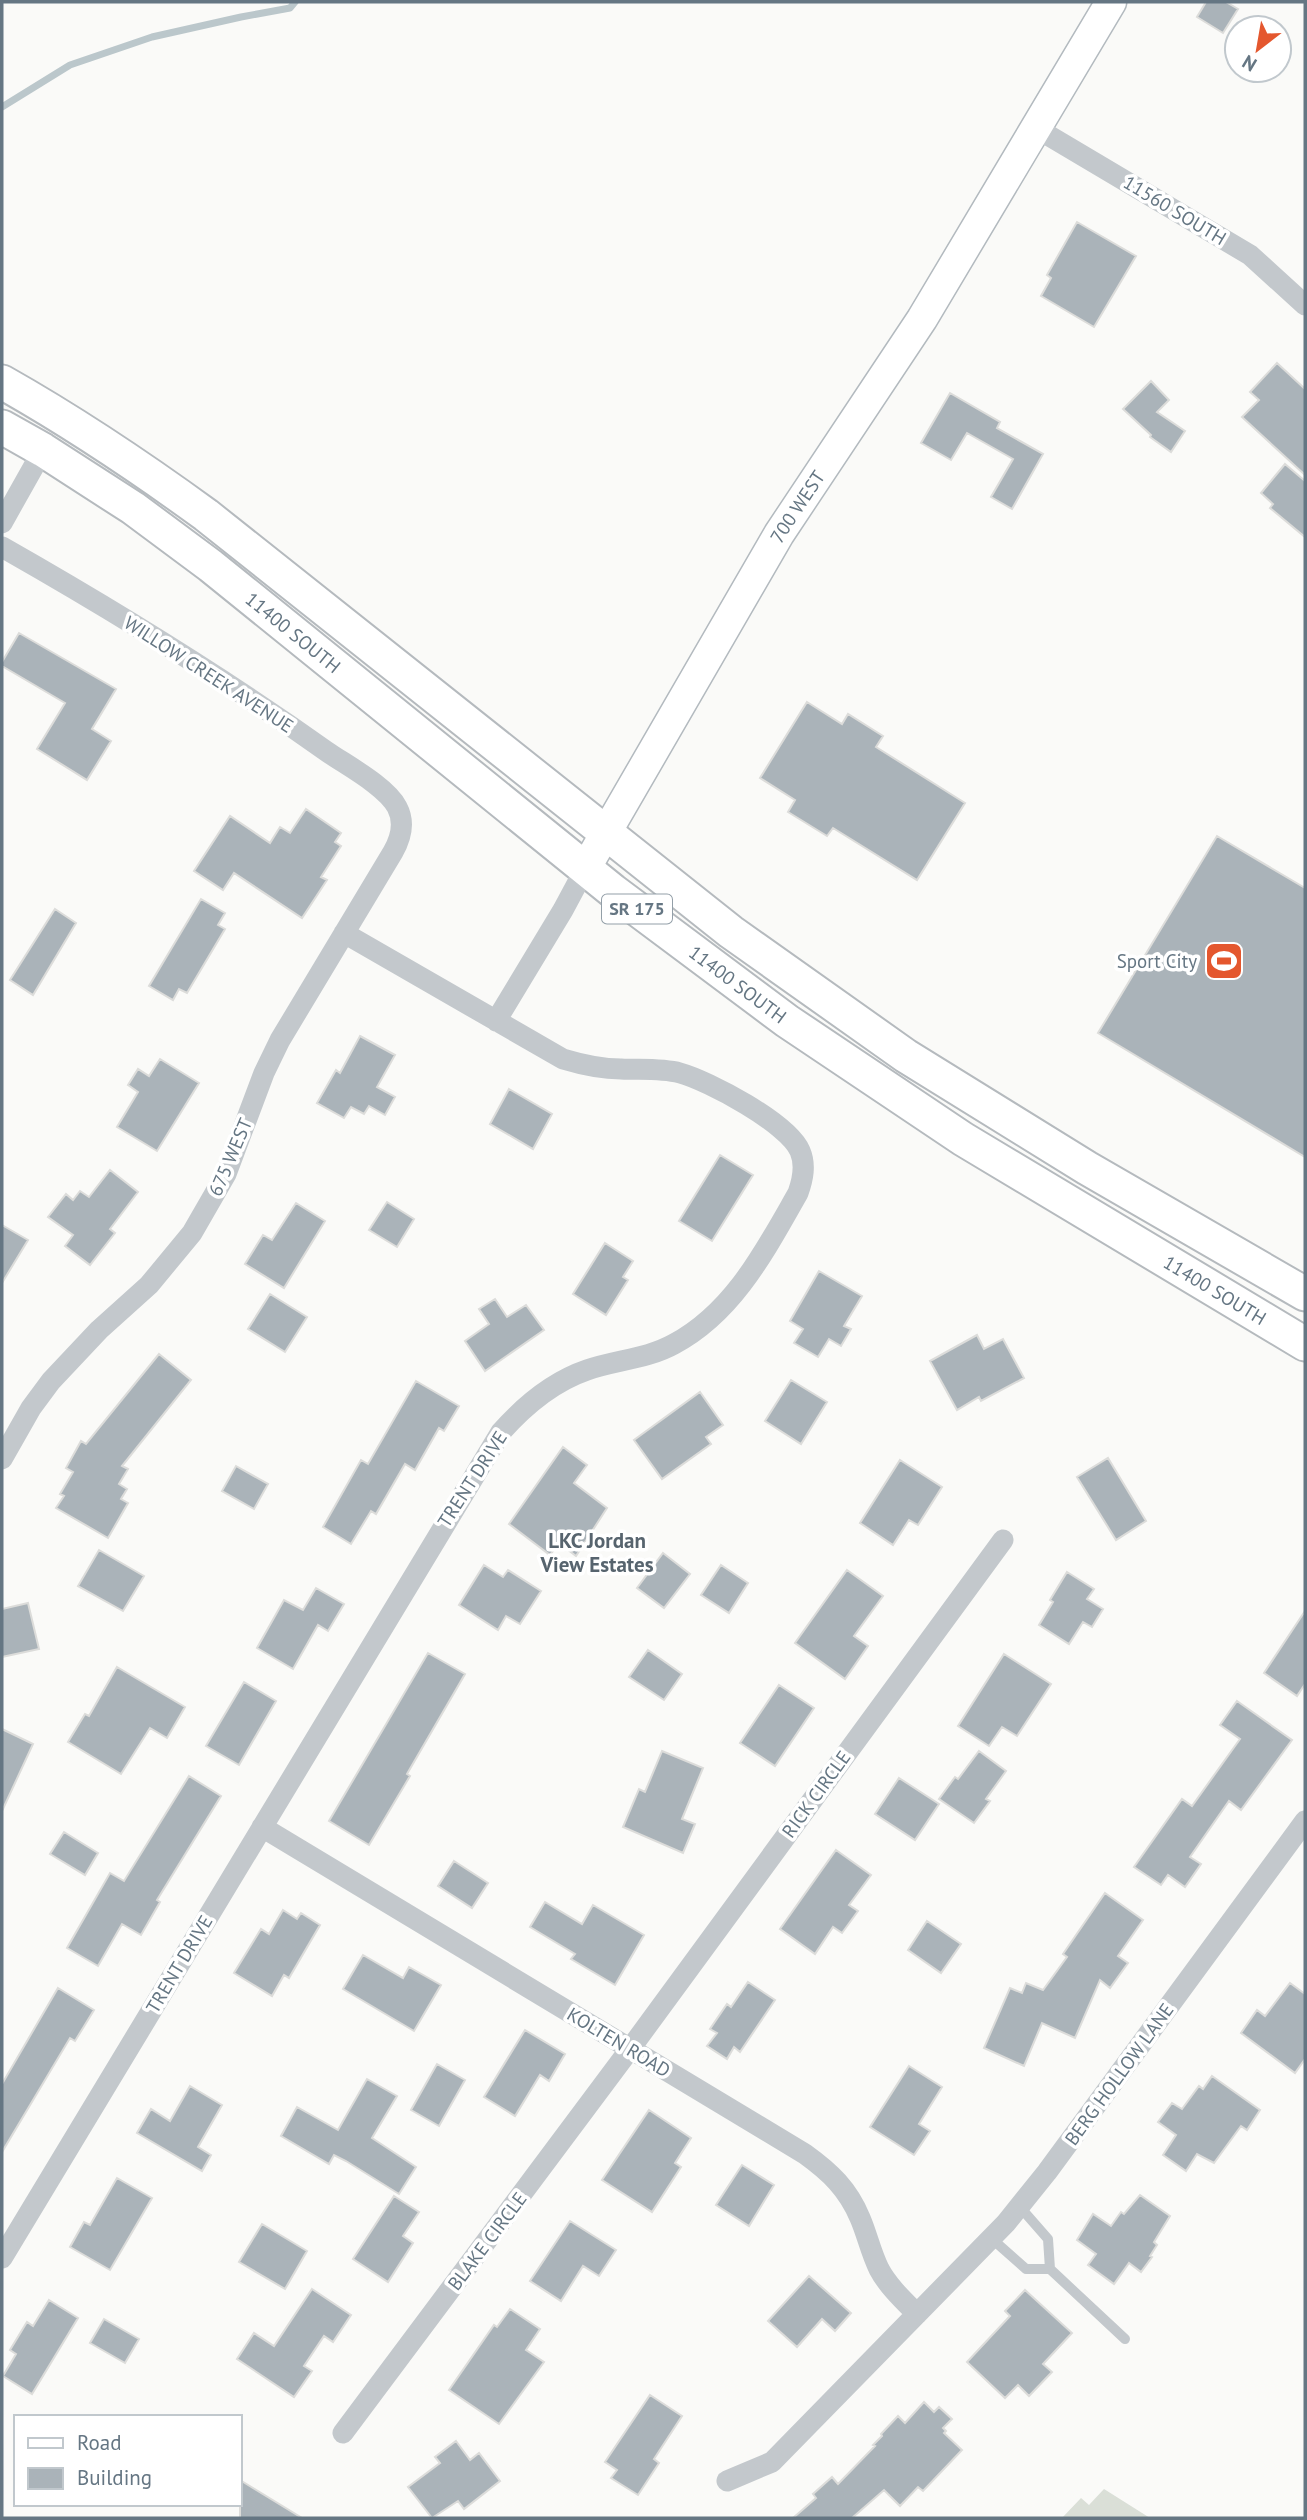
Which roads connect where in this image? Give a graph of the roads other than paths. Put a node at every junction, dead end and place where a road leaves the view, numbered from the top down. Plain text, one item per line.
1 (1111, 2) edge
2 (1036, 128) junction
3 (1305, 305) edge
4 (2, 382) edge
5 (2, 427) edge
6 (43, 450) junction
7 (2, 523) edge
8 (2, 547) edge
9 (401, 818) joint
10 (607, 831) junction
11 (585, 869) junction
12 (344, 933) junction
13 (496, 1021) junction
14 (1305, 1294) edge
15 (1305, 1344) edge
16 (2, 1459) edge
17 (1003, 1540) dead end
18 (1305, 1821) edge
19 (261, 1826) junction
20 (630, 2049) junction
21 (1020, 2207) junction
22 (8, 2234) edge
23 (991, 2238) junction
24 (2, 2258) edge
25 (1050, 2269) junction
26 (917, 2314) junction
27 (1125, 2339) dead end
28 (343, 2433) dead end
29 (727, 2481) dead end

1 - 2 street, 700 WEST
2 - 3 street, 11560 SOUTH
2 - 10 street, 700 WEST
4 - 10 main road, 11400 SOUTH / SR 175
5 - 6 main road, 11400 SOUTH / SR 175
6 - 7 street
6 - 11 main road, 11400 SOUTH / SR 175
8 - 9 street, WILLOW CREEK AVENUE
9 - 12 street, 675 WEST
10 - 11 street, 700 WEST
10 - 14 main road, 11400 SOUTH / SR 175
11 - 13 street, 700 WEST
11 - 15 main road, 11400 SOUTH / SR 175
12 - 13 street, TRENT DRIVE
12 - 16 street, 675 WEST
13 - 19 street, TRENT DRIVE
17 - 20 street, RICK CIRCLE
18 - 21 street, BERG HOLLOW LANE
19 - 20 street, KOLTEN ROAD
19 - 22 street, TRENT DRIVE
20 - 26 street, KOLTEN ROAD
20 - 28 street, BLAKE CIRCLE
21 - 23 street, BERG HOLLOW LANE
21 - 25 lane
22 - 24 street, TRENT DRIVE
23 - 25 lane
23 - 26 street, BERG HOLLOW LANE
25 - 27 lane
26 - 29 street, BERG HOLLOW LANE

